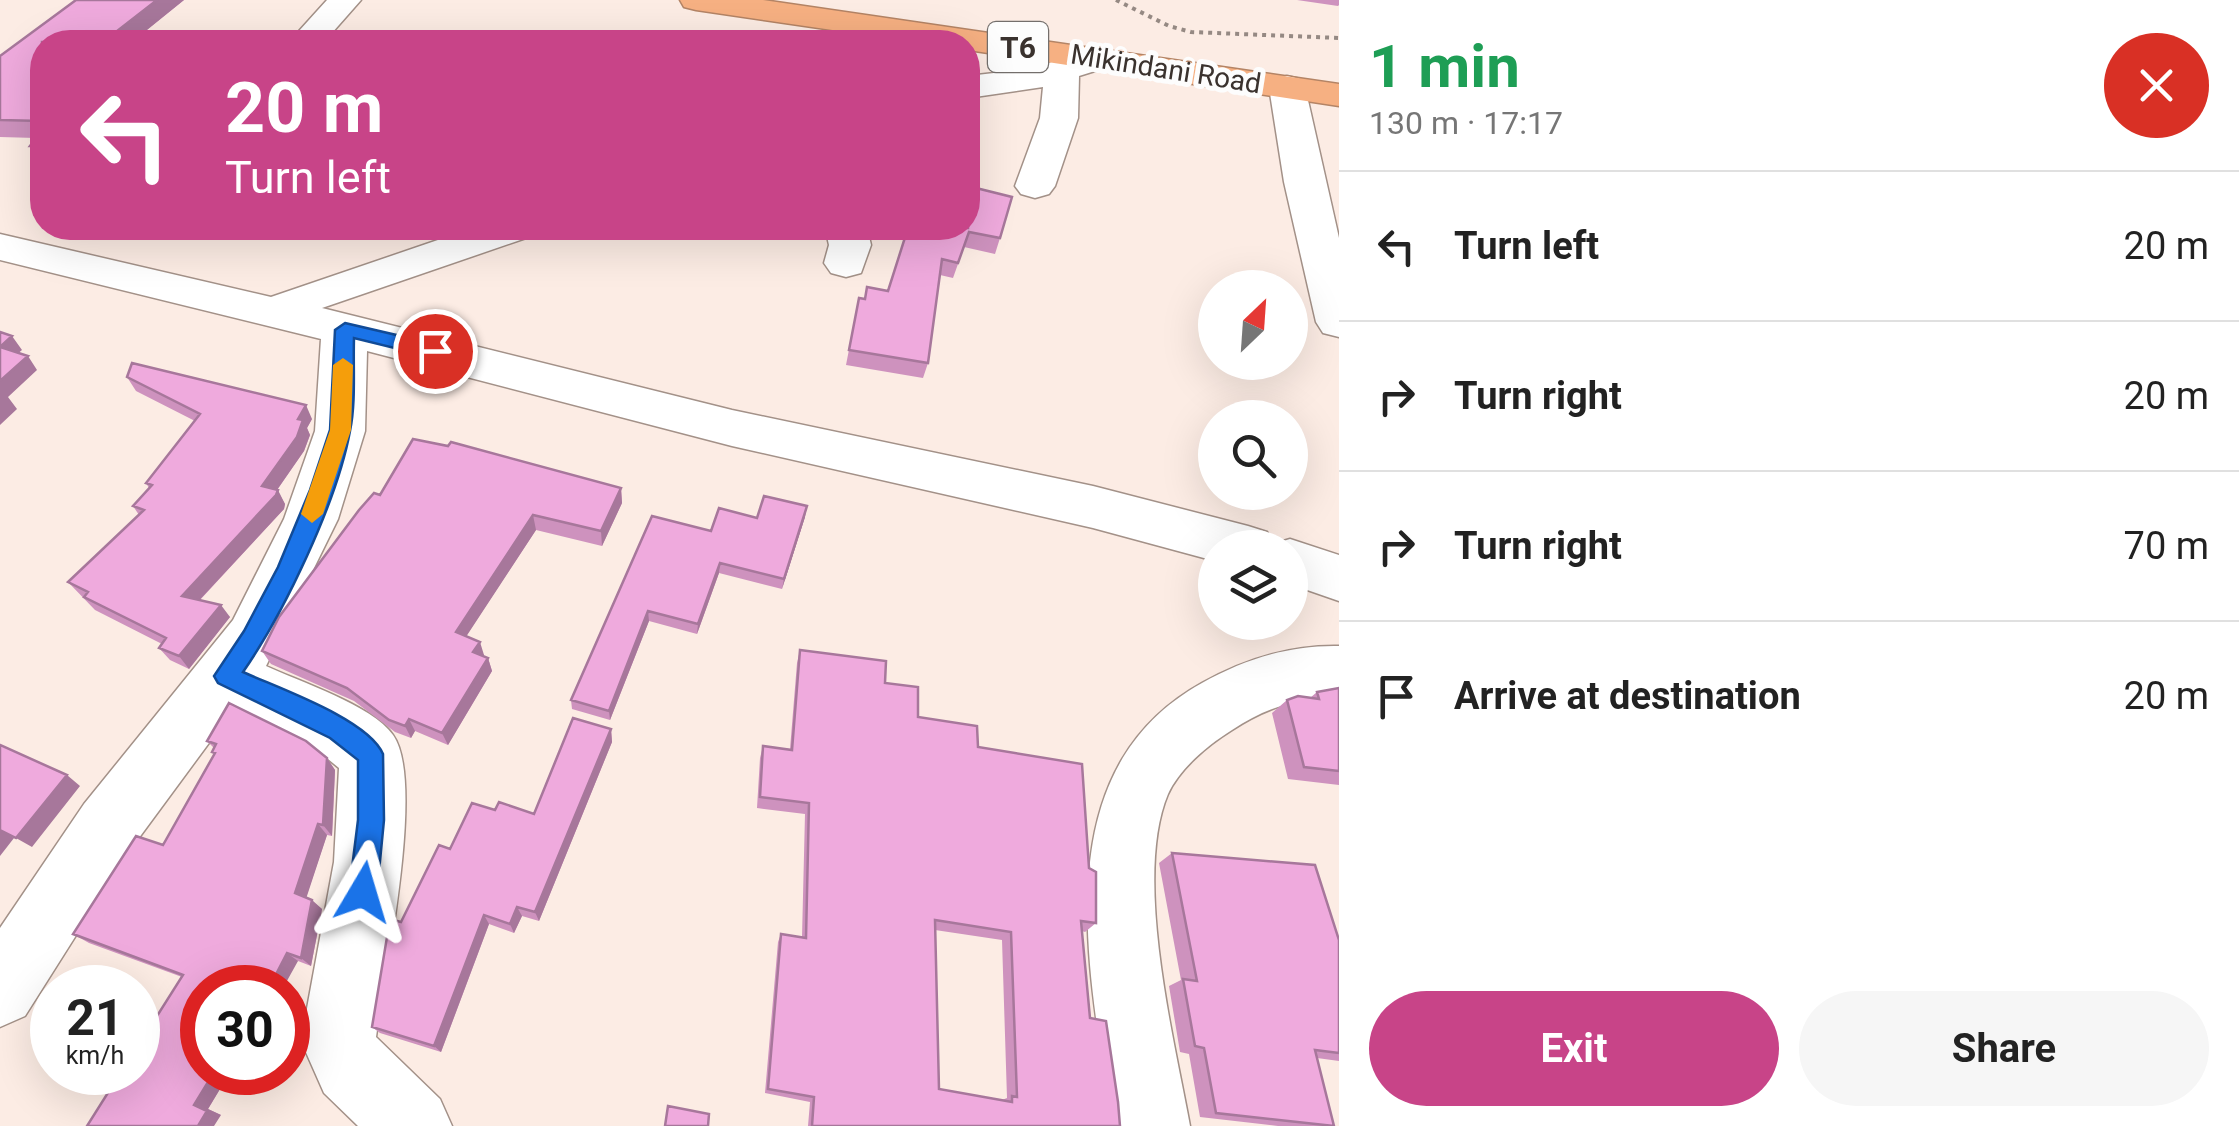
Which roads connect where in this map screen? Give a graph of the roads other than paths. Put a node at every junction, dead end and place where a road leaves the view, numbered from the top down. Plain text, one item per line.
1 (345, 0) edge
2 (696, 0) edge
3 (317, 30) edge
4 (901, 30) edge
5 (980, 41) edge
6 (1100, 59) junction
7 (1062, 68) junction
8 (980, 85) edge
9 (1286, 87) junction
10 (1339, 95) edge
11 (1035, 186) dead end
12 (478, 240) edge
13 (0, 247) edge
14 (277, 313) junction
15 (1339, 322) edge
16 (345, 330) junction
17 (1198, 535) edge
18 (1308, 567) edge
19 (1339, 578) edge
20 (1339, 672) edge
21 (226, 676) junction
22 (0, 991) edge
23 (414, 1126) edge
24 (1151, 1126) edge

1 - 3 street
2 - 4 highway, Mikindani Road / T6
5 - 6 highway, Mikindani Road / T6
6 - 7 street
6 - 9 highway, Mikindani Road / T6
7 - 8 street
7 - 11 street
9 - 10 highway, Mikindani Road / T6
9 - 15 street
12 - 14 street
13 - 14 street
14 - 16 street
16 - 17 street
16 - 21 street
18 - 19 street
20 - 24 street
21 - 22 street
21 - 23 street

